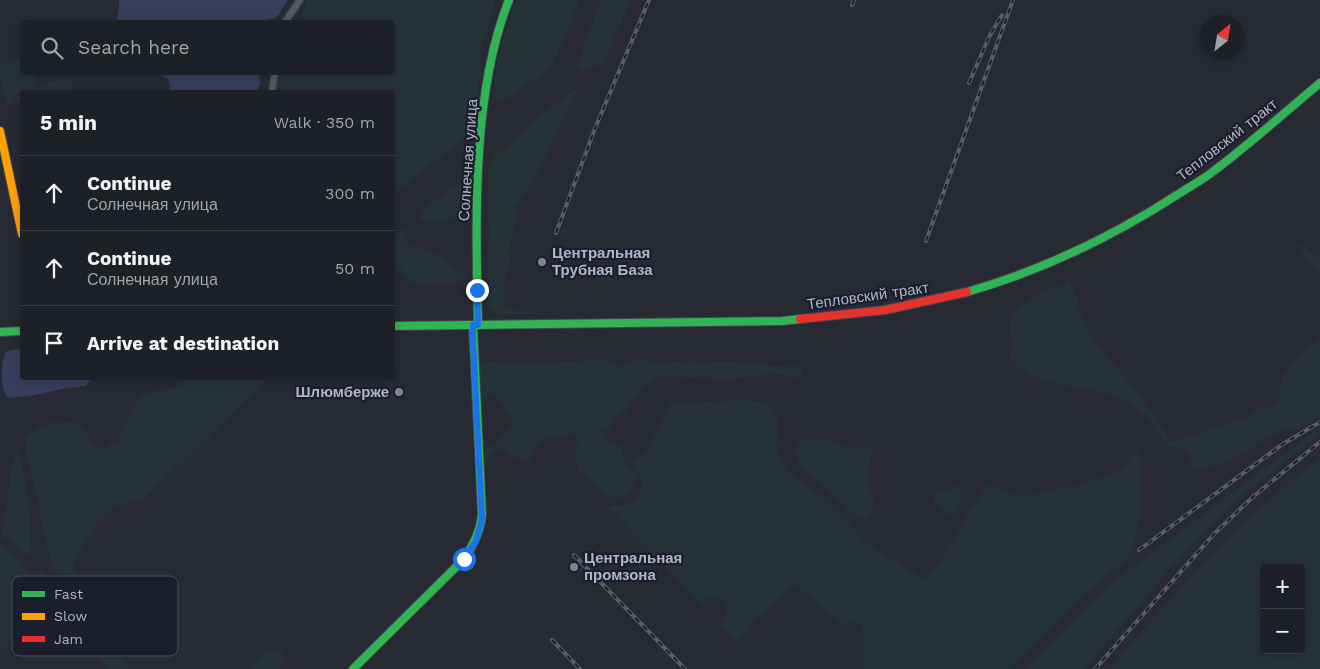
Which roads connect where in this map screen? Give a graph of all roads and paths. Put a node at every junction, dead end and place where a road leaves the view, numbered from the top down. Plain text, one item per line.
1 (300, 0) edge
2 (509, 0) edge
3 (286, 20) edge
4 (275, 75) edge
5 (1320, 83) edge
6 (272, 90) edge
7 (0, 131) edge
8 (20, 225) edge
9 (475, 325) junction
10 (395, 326) edge
11 (20, 331) edge
12 (0, 332) edge
13 (353, 669) edge

1 - 3 street
2 - 9 main road, Солнечная улица
4 - 6 street
5 - 9 main road, Тепловский тракт
7 - 8 main road
9 - 10 main road, Тепловский тракт
9 - 13 main road, Солнечная улица
11 - 12 main road

